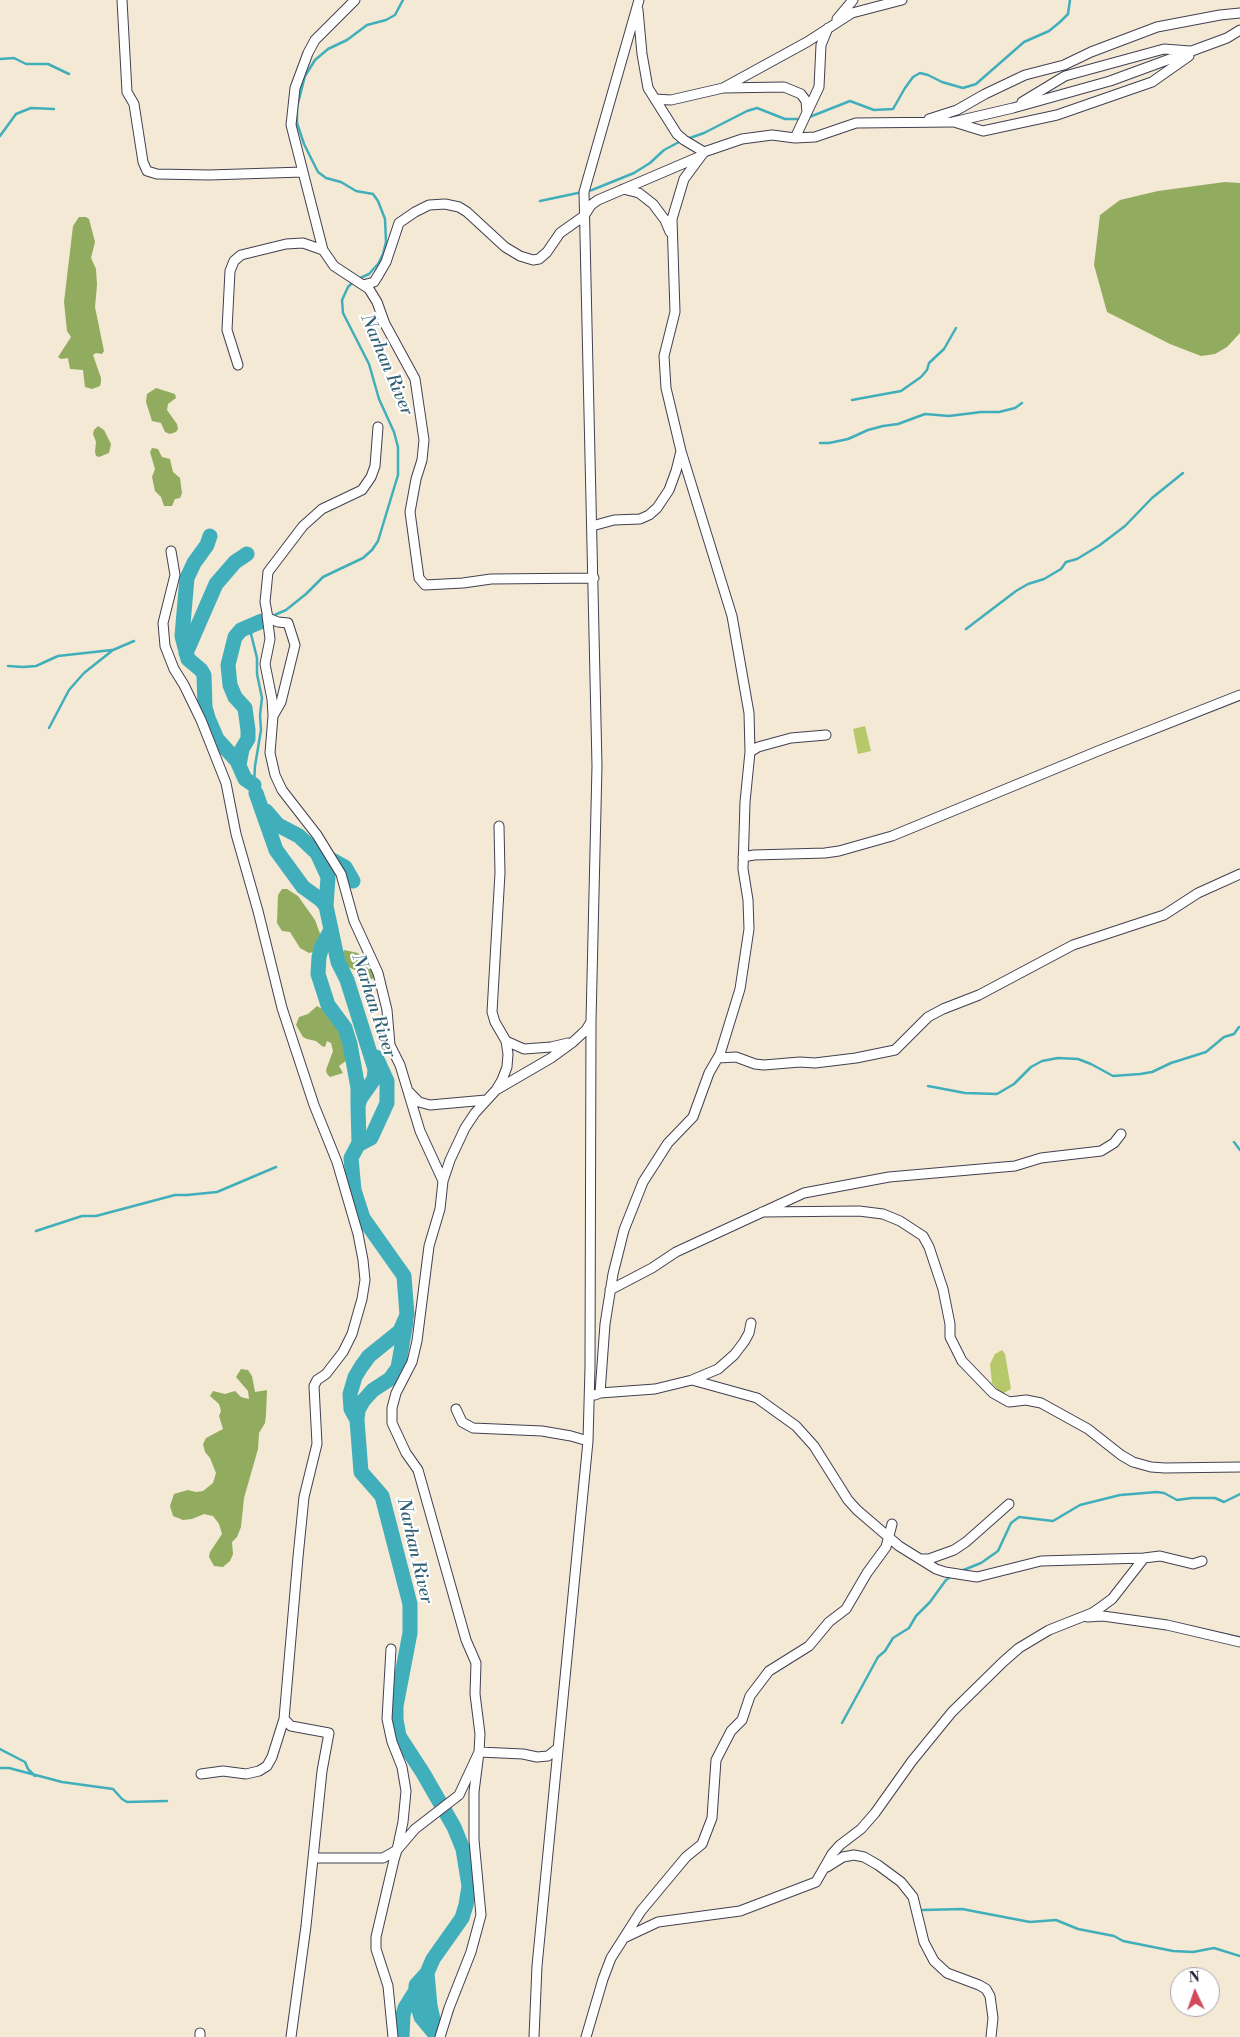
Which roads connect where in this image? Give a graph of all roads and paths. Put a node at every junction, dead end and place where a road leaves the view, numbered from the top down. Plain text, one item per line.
1 (122, 0) edge
2 (355, 0) edge
3 (853, 0) edge
4 (902, 0) edge
5 (637, 2) edge
6 (1240, 14) edge
7 (829, 28) junction
8 (1240, 30) edge
9 (1195, 51) junction
10 (723, 88) junction
11 (655, 98) junction
12 (1012, 108) junction
13 (807, 112) junction
14 (921, 122) junction
15 (953, 122) junction
16 (795, 138) junction
17 (702, 154) junction
18 (303, 172) junction
19 (622, 189) junction
20 (584, 216) junction
21 (673, 236) junction
22 (323, 250) junction
23 (363, 284) junction
24 (238, 365) dead end
25 (378, 427) dead end
26 (681, 451) junction
27 (592, 526) junction
28 (171, 551) dead end
29 (594, 578) junction
30 (267, 615) junction
31 (1240, 695) edge
32 (273, 716) junction
33 (826, 735) dead end
34 (750, 752) junction
35 (499, 826) dead end
36 (743, 857) junction
37 (1240, 874) edge
38 (591, 1021) junction
39 (506, 1041) junction
40 (573, 1042) junction
41 (718, 1058) junction
42 (407, 1090) junction
43 (496, 1090) junction
44 (486, 1100) junction
45 (1121, 1134) dead end
46 (443, 1181) junction
47 (762, 1212) junction
48 (610, 1290) junction
49 (751, 1323) dead end
50 (692, 1380) junction
51 (600, 1393) junction
52 (588, 1398) junction
53 (456, 1409) dead end
54 (588, 1441) junction
55 (1240, 1467) edge
56 (1009, 1504) dead end
57 (892, 1524) dead end
58 (888, 1538) junction
59 (1144, 1558) junction
60 (921, 1559) junction
61 (1202, 1560) dead end
62 (1082, 1617) junction
63 (1240, 1642) edge
64 (391, 1649) dead end
65 (284, 1718) junction
66 (558, 1748) junction
67 (479, 1752) junction
68 (201, 1774) dead end
69 (397, 1850) junction
70 (313, 1858) junction
71 (823, 1870) junction
72 (624, 1938) junction
73 (291, 2037) edge
74 (393, 2037) edge
75 (440, 2037) edge
76 (534, 2037) edge
77 (586, 2037) edge
78 (991, 2037) edge

1 - 18 street
2 - 18 street
3 - 7 street
4 - 7 street
5 - 11 street
5 - 20 street
6 - 14 street
7 - 10 street
7 - 13 street
8 - 9 street
9 - 12 street
9 - 12 street
9 - 15 street
10 - 11 street
10 - 13 street
11 - 17 street
12 - 15 street
13 - 16 street
14 - 15 street
14 - 16 street
16 - 17 street
17 - 19 street
17 - 21 street
18 - 22 street
19 - 20 street
19 - 21 street
20 - 23 street
20 - 27 street
21 - 26 street
22 - 23 street
22 - 24 street
23 - 29 street
25 - 30 street
26 - 27 street
26 - 34 street
27 - 29 street
28 - 65 street
29 - 38 street
30 - 32 street
30 - 32 street
31 - 36 street
32 - 42 street
33 - 34 street
34 - 36 street
35 - 39 street
36 - 41 street
37 - 41 street
38 - 40 street
38 - 52 street
39 - 40 street
39 - 43 street
40 - 43 street
41 - 48 street
42 - 44 street
42 - 46 street
43 - 44 street
44 - 46 street
45 - 47 street
46 - 67 street
47 - 48 street
47 - 55 street
48 - 51 street
49 - 50 street
50 - 51 street
50 - 58 street
51 - 52 street
52 - 54 street
53 - 54 street
54 - 66 street
56 - 60 street
57 - 58 street
58 - 60 street
58 - 72 street
59 - 60 street
59 - 61 street
59 - 62 street
62 - 63 street
62 - 71 street
64 - 69 street
65 - 68 street
65 - 70 street
66 - 67 street
66 - 76 street
67 - 69 street
67 - 75 street
69 - 70 street
69 - 74 street
70 - 73 street
71 - 72 street
71 - 78 street
72 - 77 street

